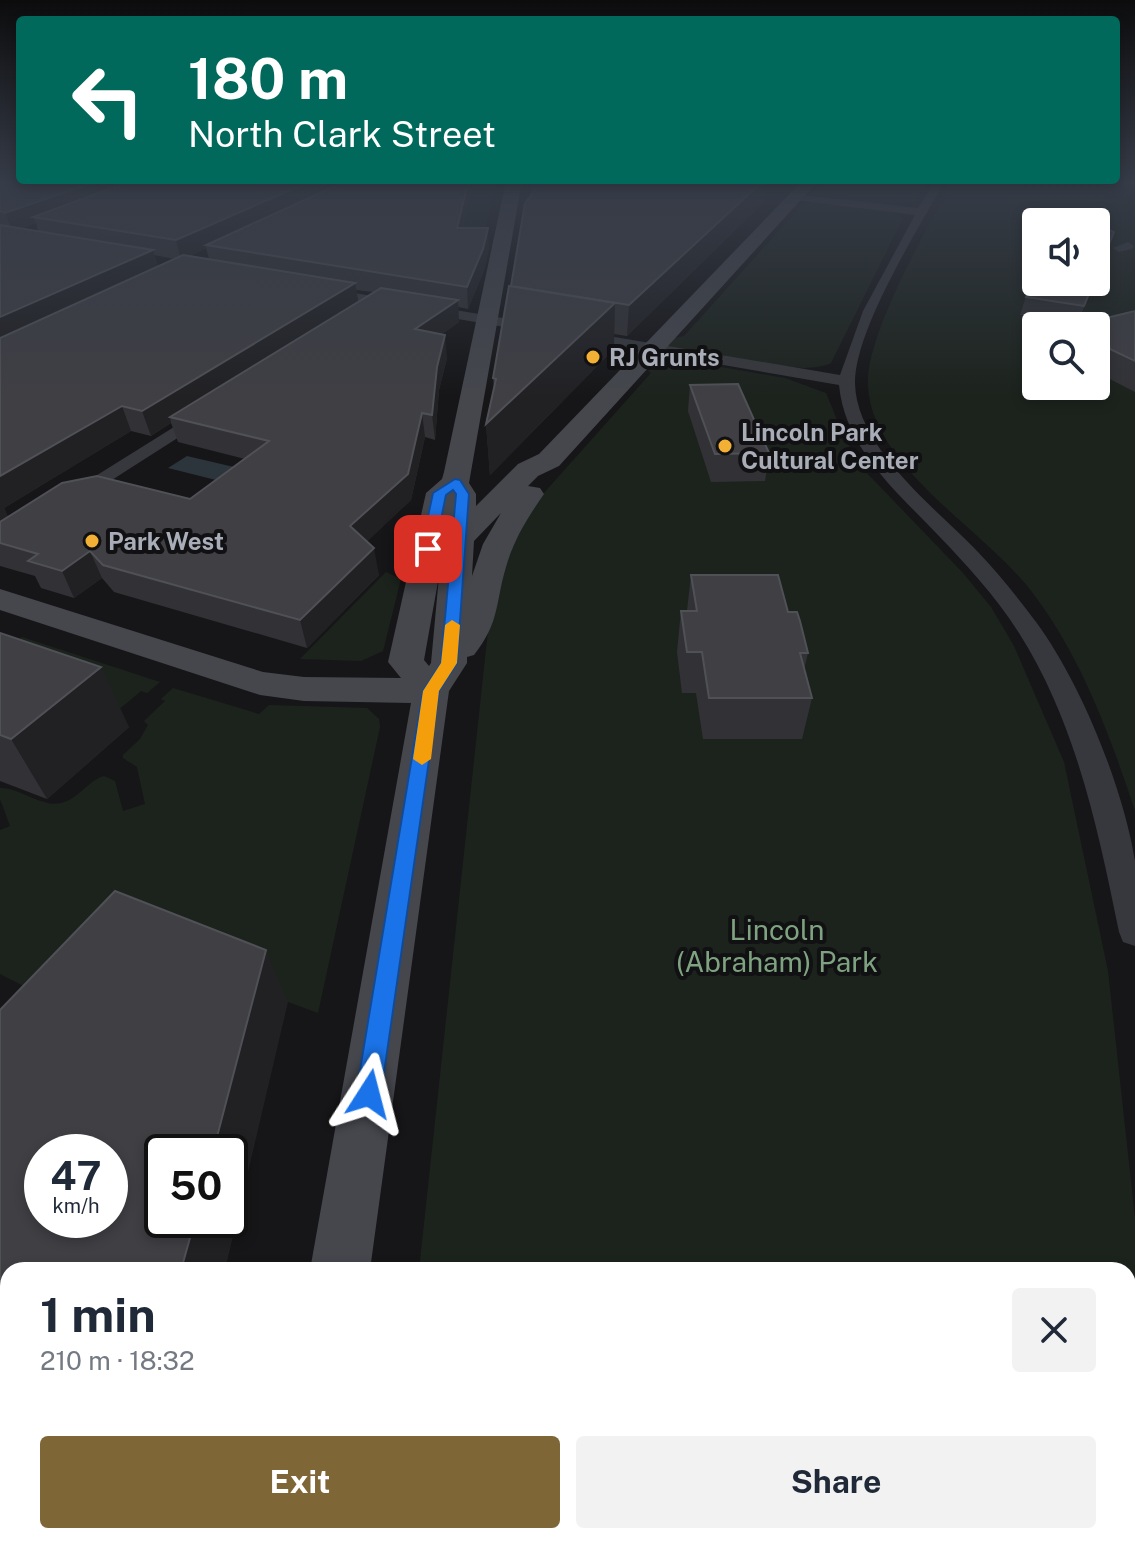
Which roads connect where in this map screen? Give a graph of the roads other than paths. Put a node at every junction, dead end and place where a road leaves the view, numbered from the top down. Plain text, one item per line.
1 (499, 253) edge
2 (742, 253) edge
3 (900, 253) edge
4 (302, 289) edge
5 (379, 302) junction
6 (355, 317) edge
7 (485, 320) junction
8 (653, 349) junction
9 (847, 381) junction
10 (220, 402) edge
11 (549, 460) junction
12 (455, 483) junction
13 (514, 484) junction
14 (62, 503) edge
15 (460, 541) junction
16 (422, 575) junction
17 (0, 599) edge
18 (440, 677) junction
19 (1135, 932) edge
20 (341, 1262) edge

1 - 7 main road
2 - 8 main road
3 - 9 street
4 - 5 street
5 - 6 street
5 - 7 street
7 - 8 street
7 - 12 main road
8 - 9 street
8 - 11 main road
9 - 19 street
10 - 14 street
11 - 13 main road
11 - 18 main road
12 - 13 main road
12 - 15 main road
12 - 16 main road
13 - 15 main road
15 - 16 main road
15 - 18 main road
16 - 18 main road
17 - 18 main road
18 - 20 main road

